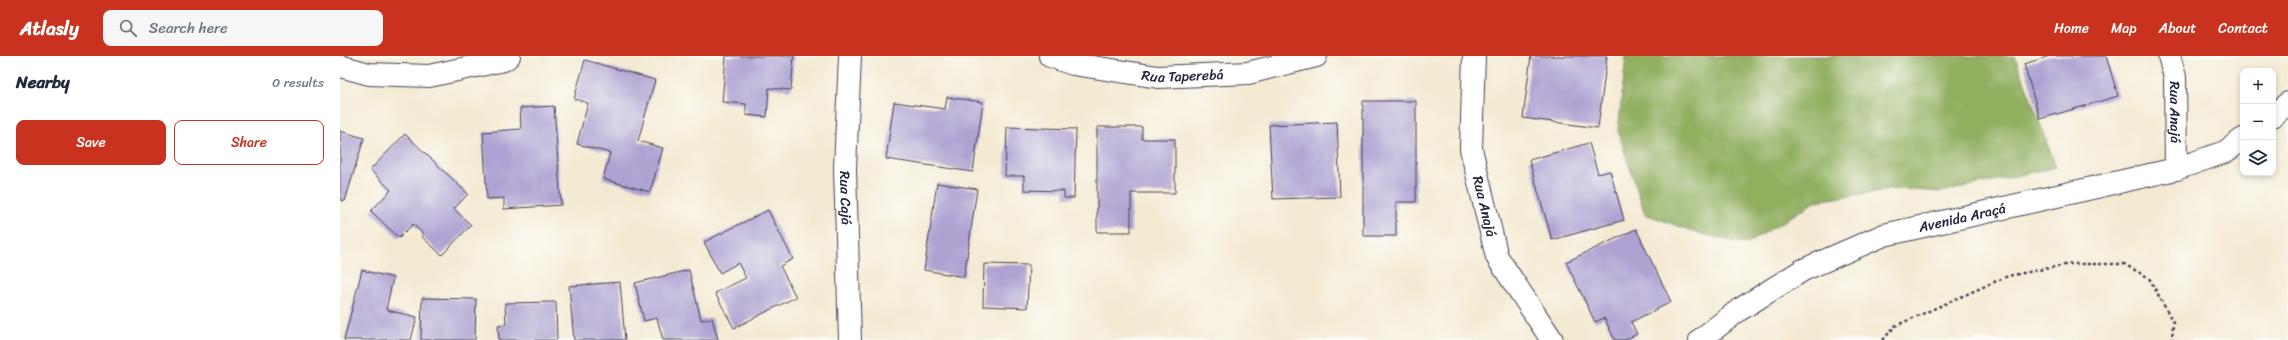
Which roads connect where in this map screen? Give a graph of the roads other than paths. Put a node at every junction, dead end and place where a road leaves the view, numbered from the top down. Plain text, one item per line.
1 (510, 56) edge
2 (850, 56) edge
3 (1050, 56) edge
4 (1316, 56) edge
5 (1474, 56) edge
6 (2169, 56) edge
7 (340, 66) edge
8 (2288, 103) edge
9 (2276, 113) edge
10 (2242, 140) edge
11 (2176, 169) junction
12 (850, 340) edge
13 (1552, 340) edge
14 (1700, 340) edge

1 - 7 street
2 - 12 street, Rua Cajá
3 - 4 street, Rua Taperebá
5 - 13 street, Rua Anajá
6 - 11 street, Rua Anajá
8 - 9 street
10 - 11 street, Avenida Araçá
11 - 14 street, Avenida Araçá

